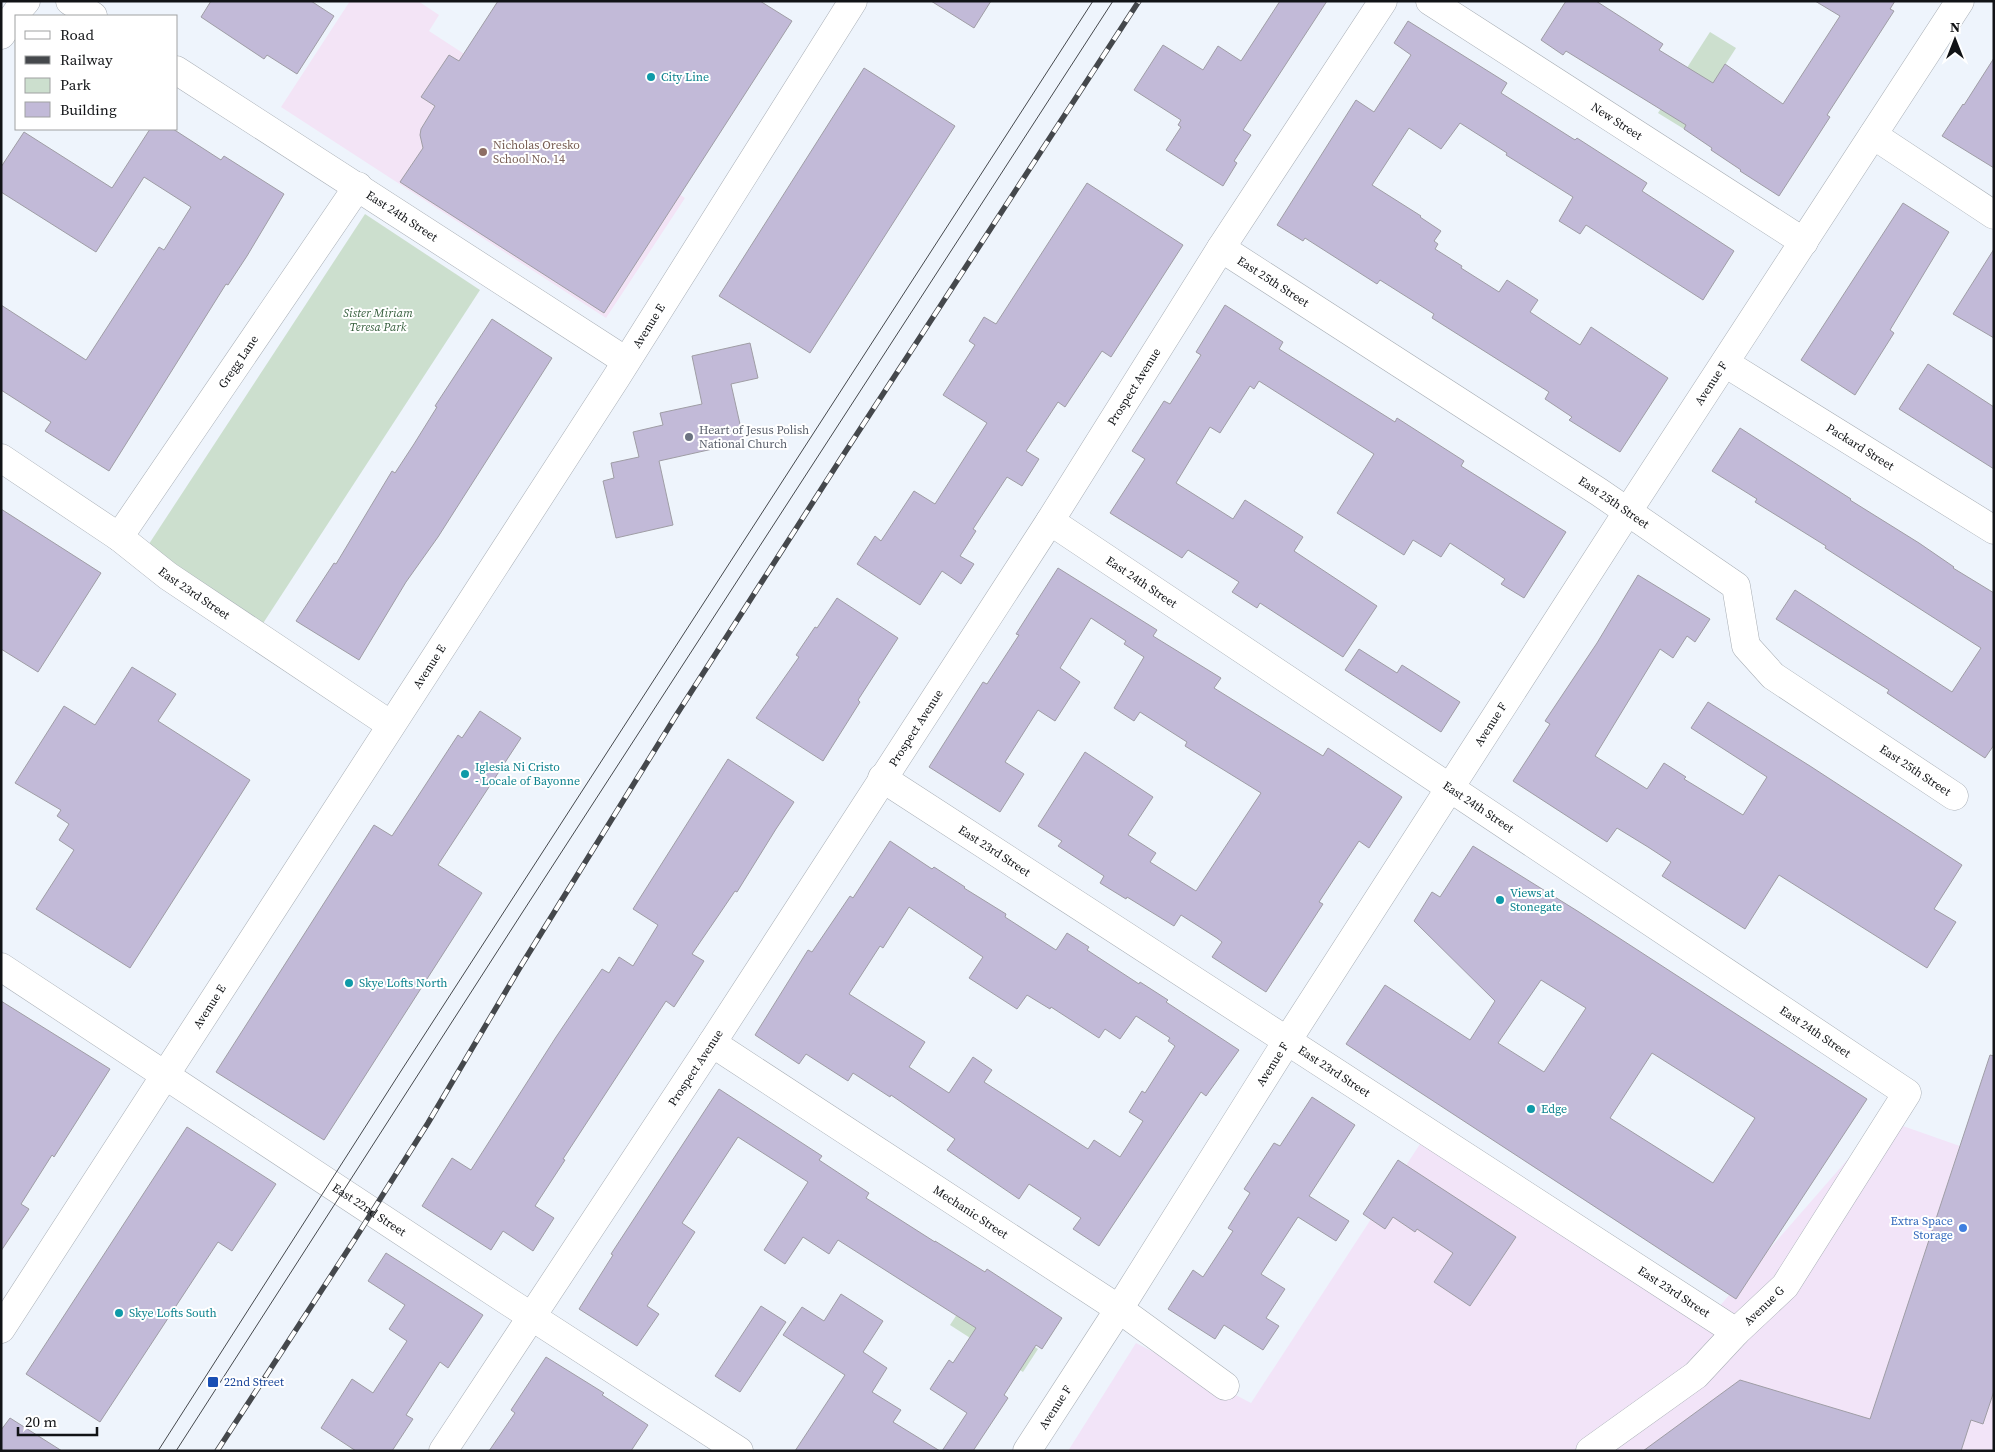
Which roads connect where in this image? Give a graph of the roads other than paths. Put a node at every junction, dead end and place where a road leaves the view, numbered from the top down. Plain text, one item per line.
1 (26, 1) edge
2 (70, 1) edge
3 (853, 1) edge
4 (1383, 1) edge
5 (1430, 1) edge
6 (1960, 1) edge
7 (91, 15) edge
8 (1, 34) edge
9 (178, 71) edge
10 (1873, 136) junction
11 (358, 186) junction
12 (1994, 215) edge
13 (1804, 242) junction
14 (1221, 248) junction
15 (626, 361) junction
16 (1725, 363) junction
17 (1, 458) edge
18 (1628, 511) junction
19 (1050, 521) junction
20 (1994, 530) edge
21 (119, 537) junction
22 (391, 724) junction
23 (882, 778) junction
24 (1450, 788) junction
25 (1954, 796) dead end
26 (1, 967) edge
27 (1287, 1041) junction
28 (712, 1043) junction
29 (165, 1075) junction
30 (1907, 1093) joint
31 (1119, 1309) junction
32 (531, 1315) junction
33 (1, 1329) edge
34 (1736, 1332) junction
35 (1225, 1386) dead end
36 (443, 1451) edge
37 (739, 1451) edge
38 (1027, 1451) edge
39 (1590, 1451) edge

1 - 8 street
2 - 7 street
3 - 15 street, Avenue E
4 - 14 street, Prospect Avenue
5 - 13 street, New Street
6 - 10 street, Avenue F
9 - 11 street, East 24th Street
10 - 12 street
10 - 13 street, Avenue F
11 - 15 street, East 24th Street
11 - 21 street, Gregg Lane
13 - 16 street, Avenue F
14 - 18 street, East 25th Street
14 - 19 street, Prospect Avenue
15 - 22 street, Avenue E
16 - 18 street, Avenue F
16 - 20 street, Packard Street
17 - 21 street, East 23rd Street
18 - 24 street, Avenue F
18 - 25 street, East 25th Street
19 - 23 street, Prospect Avenue
19 - 24 street, East 24th Street
21 - 22 street, East 23rd Street
22 - 29 street, Avenue E
23 - 27 street, East 23rd Street
23 - 28 street, Prospect Avenue
24 - 27 street, Avenue F
24 - 30 street, East 24th Street
26 - 29 street, East 22nd Street
27 - 31 street, Avenue F
27 - 34 street, East 23rd Street
28 - 31 street, Mechanic Street
28 - 32 street, Prospect Avenue
29 - 32 street, East 22nd Street
29 - 33 street, Avenue E
30 - 34 street, Avenue G
31 - 35 street, Mechanic Street
31 - 38 street, Avenue F
32 - 36 street, Prospect Avenue
32 - 37 street, East 22nd Street
34 - 39 street, Avenue G

